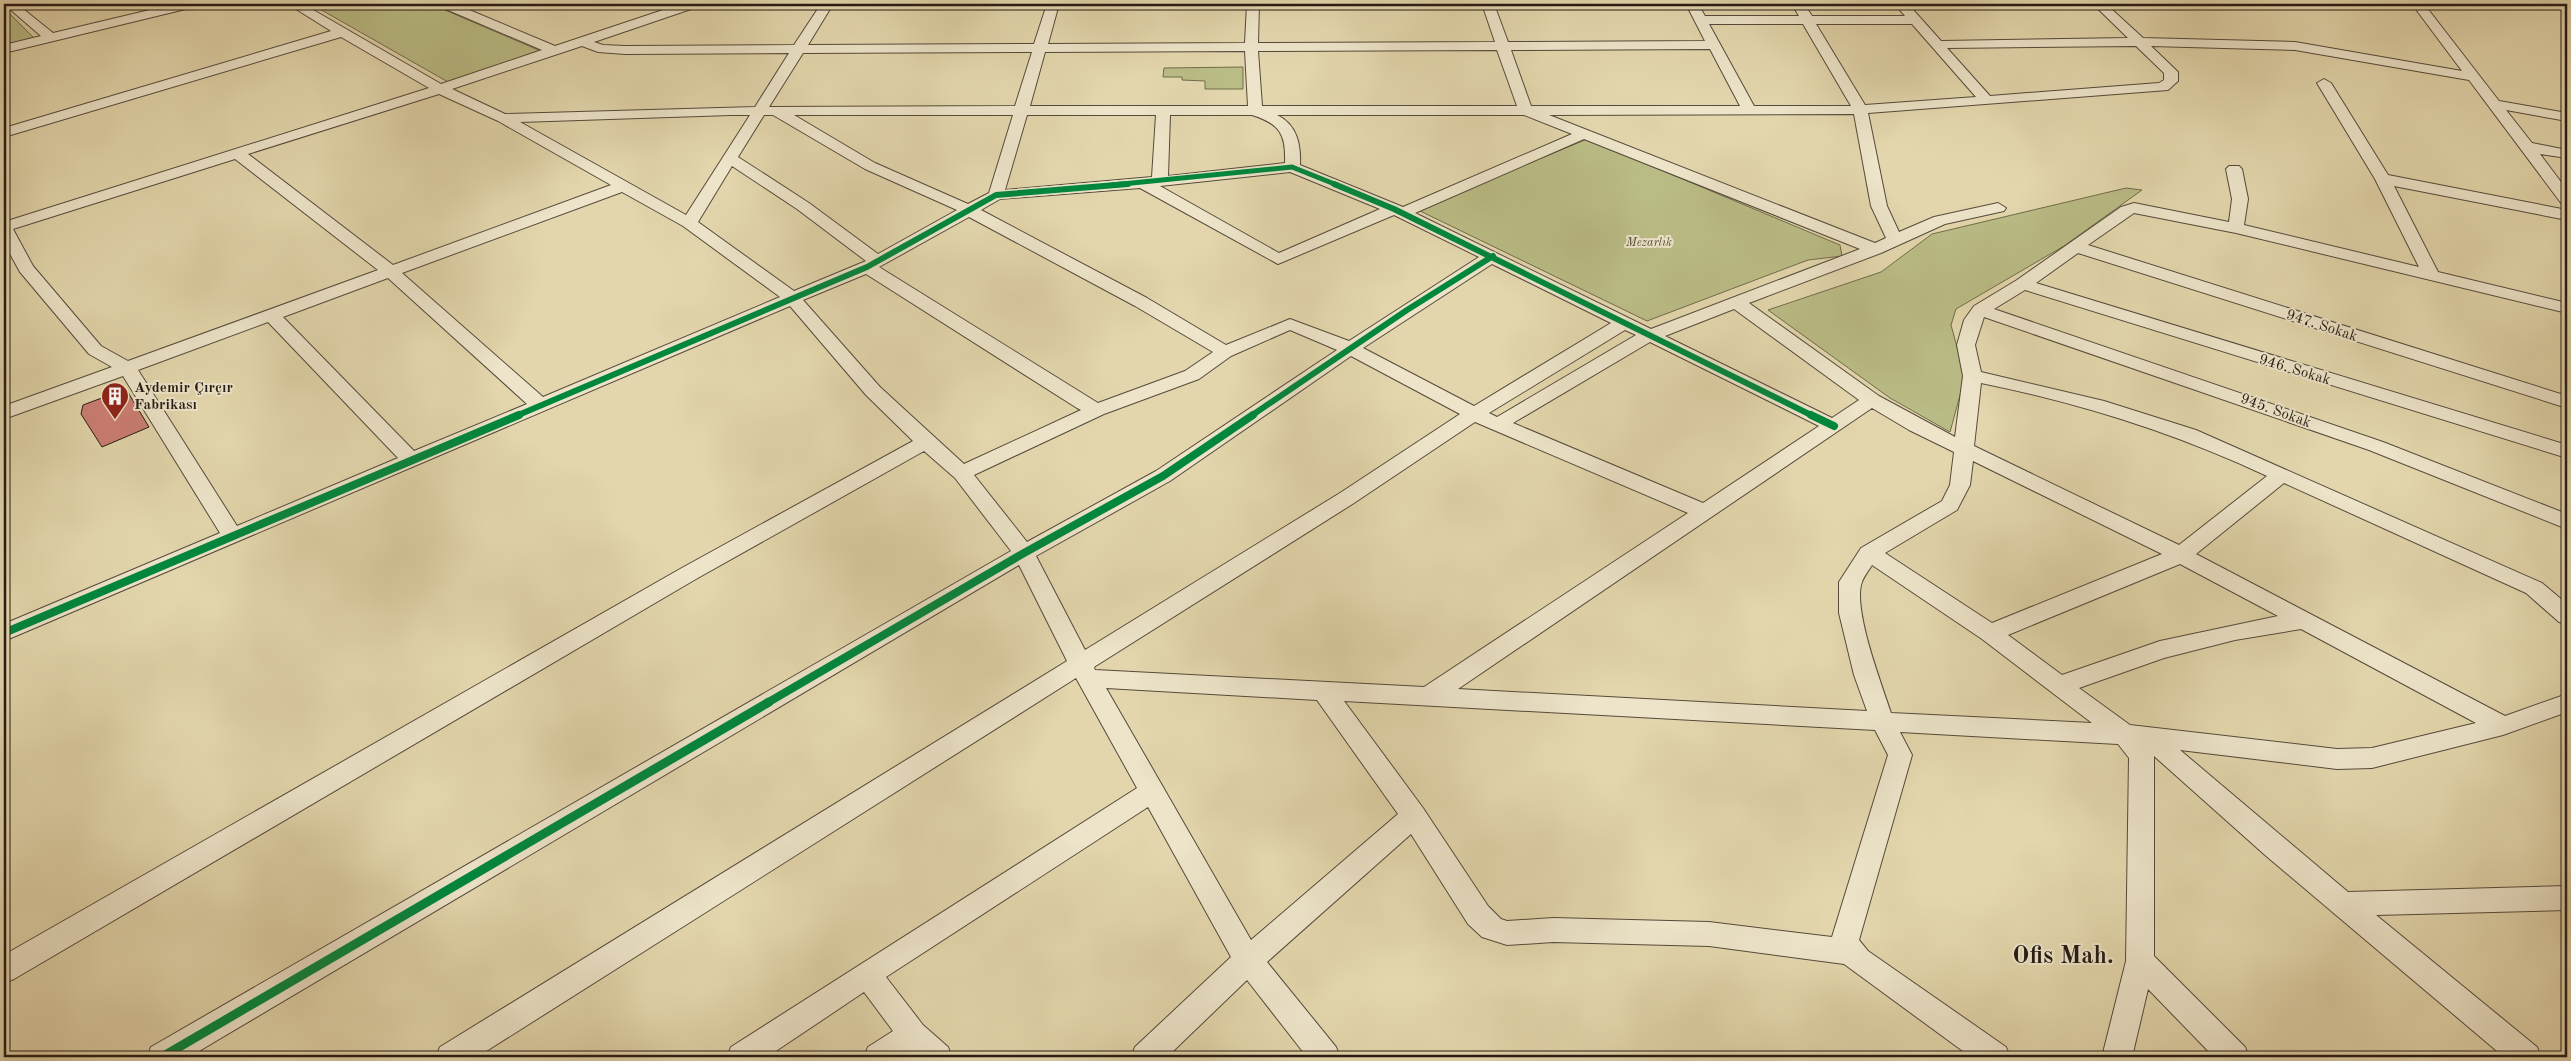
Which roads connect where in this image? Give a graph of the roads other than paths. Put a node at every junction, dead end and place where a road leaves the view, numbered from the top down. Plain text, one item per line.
1 (10, 4) edge
2 (190, 4) edge
3 (294, 4) edge
4 (445, 4) edge
5 (693, 4) edge
6 (826, 4) edge
7 (1053, 4) edge
8 (1253, 4) edge
9 (1488, 4) edge
10 (1692, 4) edge
11 (1798, 4) edge
12 (1902, 4) edge
13 (2099, 4) edge
14 (2418, 4) edge
15 (644, 8) dead end
16 (659, 16) junction
17 (1701, 20) junction
18 (1809, 20) junction
19 (1916, 20) junction
20 (342, 32) junction
21 (51, 38) junction
22 (584, 41) junction
23 (2141, 42) junction
24 (1943, 44) dead end
25 (1502, 45) junction
26 (1714, 45) junction
27 (1251, 46) junction
28 (1038, 48) junction
29 (4, 49) edge
30 (796, 50) junction
31 (554, 51) junction
32 (2474, 77) junction
33 (2324, 83) dead end
34 (440, 88) junction
35 (1986, 100) junction
36 (2494, 104) junction
37 (1860, 109) junction
38 (1525, 110) junction
39 (1749, 110) junction
40 (767, 111) junction
41 (1020, 111) junction
42 (1163, 111) junction
43 (1255, 111) junction
44 (2567, 116) edge
45 (503, 118) junction
46 (4, 133) edge
47 (1583, 134) junction
48 (2527, 147) junction
49 (237, 153) junction
50 (2567, 154) edge
51 (729, 158) junction
52 (1292, 167) junction
53 (2234, 169) dead end
54 (2383, 179) junction
55 (1160, 182) junction
56 (1142, 183) junction
57 (624, 186) junction
58 (996, 195) junction
59 (2567, 200) edge
60 (1998, 208) dead end
61 (969, 210) junction
62 (1399, 211) junction
63 (2567, 215) edge
64 (689, 223) junction
65 (4, 228) edge
66 (2236, 228) junction
67 (1895, 240) junction
68 (2077, 247) junction
69 (1875, 250) junction
70 (1492, 256) junction
71 (872, 264) junction
72 (391, 272) junction
73 (2432, 277) junction
74 (2023, 284) junction
75 (792, 298) junction
76 (1736, 302) junction
77 (2567, 308) edge
78 (1980, 310) junction
79 (271, 315) junction
80 (1624, 323) junction
81 (1648, 336) junction
82 (1351, 349) junction
83 (1225, 352) junction
84 (127, 368) junction
85 (1972, 376) junction
86 (1872, 400) junction
87 (2567, 402) edge
88 (540, 405) junction
89 (1097, 410) junction
90 (4, 413) edge
91 (1474, 414) junction
92 (1498, 424) junction
93 (1834, 426) junction
94 (926, 442) junction
95 (1964, 451) junction
96 (2567, 452) edge
97 (411, 460) junction
98 (962, 473) junction
99 (2282, 474) junction
100 (1706, 512) junction
101 (2567, 522) edge
102 (233, 536) junction
103 (1024, 553) junction
104 (1869, 553) junction
105 (2181, 555) junction
106 (2567, 616) edge
107 (2304, 620) junction
108 (4, 633) edge
109 (1990, 633) junction
110 (1085, 671) junction
111 (2060, 685) junction
112 (1322, 689) junction
113 (1431, 695) junction
114 (2567, 703) edge
115 (1882, 720) junction
116 (2503, 726) junction
117 (2136, 735) junction
118 (1153, 792) junction
119 (1414, 816) junction
120 (2567, 898) edge
121 (2343, 904) junction
122 (1851, 952) junction
123 (1248, 960) junction
124 (2140, 961) junction
125 (4, 970) edge
126 (867, 974) junction
127 (913, 1035) junction
128 (162, 1057) edge
129 (451, 1057) edge
130 (742, 1057) edge
131 (879, 1057) edge
132 (937, 1057) edge
133 (1146, 1057) edge
134 (1325, 1057) edge
135 (1994, 1057) edge
136 (2117, 1057) edge
137 (2234, 1057) edge
138 (2526, 1057) edge

1 - 21 street
2 - 21 street
3 - 20 street
4 - 31 street
5 - 16 street
6 - 30 street
7 - 28 street
8 - 27 street
9 - 25 street
10 - 17 street
11 - 18 street
12 - 19 street
13 - 23 street
14 - 32 street
15 - 16 street
16 - 22 street
17 - 18 street
17 - 26 street
18 - 19 street
18 - 37 street
19 - 35 street
20 - 34 street
20 - 46 street
21 - 29 street
22 - 30 street
22 - 31 street
23 - 24 street
23 - 32 street
23 - 35 street
25 - 26 street
25 - 27 street
25 - 38 street
26 - 39 street
27 - 28 street
27 - 43 street
28 - 30 street
28 - 41 street
30 - 40 street
31 - 34 street
32 - 36 street
33 - 54 street
34 - 45 street
34 - 49 street
35 - 37 street
36 - 44 street
36 - 48 street
37 - 39 street
37 - 67 street
38 - 39 street
38 - 43 street
38 - 47 street
40 - 41 street
40 - 45 street
40 - 51 street
40 - 61 street
41 - 42 street
41 - 58 street
42 - 43 street
42 - 55 street
43 - 52 street
45 - 57 street
47 - 62 street
47 - 69 street
48 - 50 street
48 - 59 street
49 - 65 street
49 - 72 street
51 - 64 street
51 - 71 street
52 - 55 street
52 - 62 street
53 - 66 street
54 - 63 street
54 - 73 street
55 - 56 street
56 - 58 street
56 - 62 street
57 - 64 street
57 - 72 street
58 - 61 street
60 - 67 street
61 - 71 street
61 - 83 street
62 - 70 street
64 - 75 street
65 - 84 street
66 - 68 street
66 - 73 street
67 - 69 street
68 - 74 street
68 - 87 street, 947. Sokak
69 - 76 street
70 - 80 street
70 - 82 street
71 - 75 street
71 - 89 street
72 - 79 street
72 - 88 street
73 - 77 street
74 - 78 street
74 - 96 street, 946. Sokak
75 - 88 street
75 - 94 street
76 - 81 street
76 - 86 street
78 - 85 street
78 - 101 street, 945. Sokak
79 - 84 street
79 - 97 street
80 - 81 street
80 - 91 street
81 - 92 street
81 - 93 street
82 - 83 street
82 - 91 street
82 - 103 street
83 - 89 street
84 - 90 street
84 - 102 street
85 - 95 street
85 - 99 street
86 - 93 street
86 - 95 street
88 - 97 street
89 - 98 street
91 - 92 street
91 - 110 street
92 - 100 street
93 - 100 street
94 - 98 street
94 - 125 street
95 - 104 street
95 - 105 street
97 - 102 street
98 - 103 street
99 - 105 street
99 - 106 street
100 - 113 street
102 - 108 street
103 - 110 street
103 - 128 street
104 - 109 street
104 - 115 street
105 - 107 street
105 - 109 street
107 - 111 street
107 - 116 street
109 - 111 street
110 - 112 street
110 - 118 street
110 - 129 street
111 - 117 street
112 - 113 street
112 - 119 street
113 - 115 street
114 - 116 street
115 - 117 street
115 - 122 street
116 - 117 street
117 - 121 street
117 - 124 street
118 - 123 street
118 - 126 street
119 - 122 street
119 - 123 street
120 - 121 street
121 - 138 street
122 - 135 street
123 - 133 street
123 - 134 street
124 - 136 street
124 - 137 street
126 - 127 street
126 - 130 street
127 - 131 street
127 - 132 street

